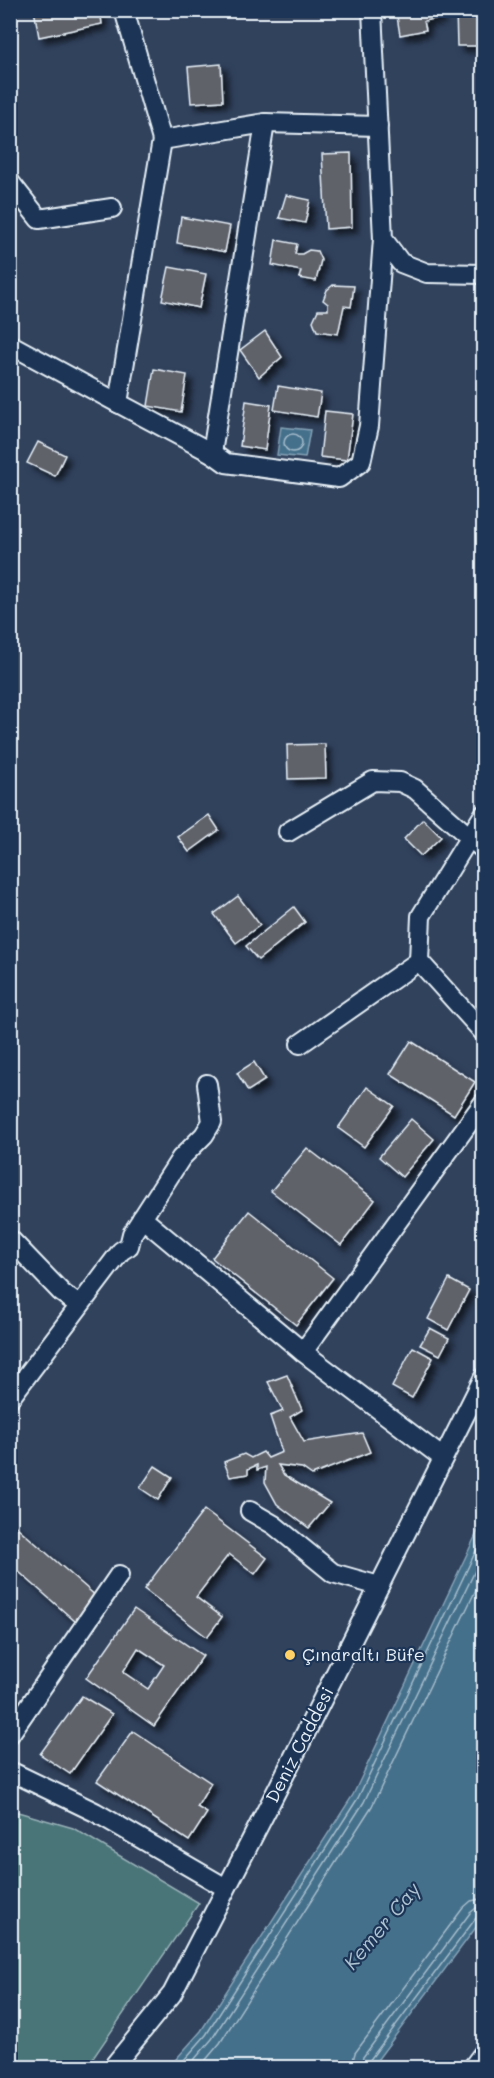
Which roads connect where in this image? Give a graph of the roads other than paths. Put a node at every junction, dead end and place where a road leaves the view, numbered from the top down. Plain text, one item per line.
1 (124, 10) edge
2 (372, 10) edge
3 (265, 123) junction
4 (378, 126) junction
5 (162, 140) junction
6 (11, 185) edge
7 (112, 208) dead end
8 (383, 239) junction
9 (483, 274) edge
10 (13, 345) dead end
11 (118, 403) junction
12 (212, 453) junction
13 (483, 814) edge
14 (288, 832) dead end
15 (469, 835) junction
16 (483, 850) edge
17 (419, 961) junction
18 (483, 1033) edge
19 (300, 1044) dead end
20 (207, 1084) dead end
21 (483, 1102) edge
22 (142, 1218) junction
23 (10, 1239) edge
24 (79, 1305) junction
25 (303, 1352) junction
26 (483, 1377) edge
27 (10, 1398) edge
28 (443, 1458) junction
29 (250, 1511) dead end
30 (119, 1575) dead end
31 (379, 1586) junction
32 (10, 1734) edge
33 (10, 1771) edge
34 (226, 1888) junction
35 (483, 2052) edge
36 (112, 2067) edge
37 (472, 2067) edge

1 - 5 street
2 - 4 street
3 - 4 street
3 - 5 street
3 - 12 street
4 - 8 street
5 - 11 street
6 - 7 street
8 - 9 street
8 - 12 street
10 - 11 street
11 - 12 street
13 - 15 street
14 - 15 street
15 - 16 street
15 - 17 street
17 - 18 street
17 - 19 street
20 - 22 street
21 - 25 street
22 - 24 street
22 - 25 street
23 - 24 street
24 - 27 street
25 - 28 street
26 - 28 street, Deniz Caddesi
28 - 31 street, Deniz Caddesi
29 - 31 street
30 - 32 street
31 - 34 street, Deniz Caddesi
33 - 34 street
34 - 36 street, Deniz Caddesi
35 - 37 street

